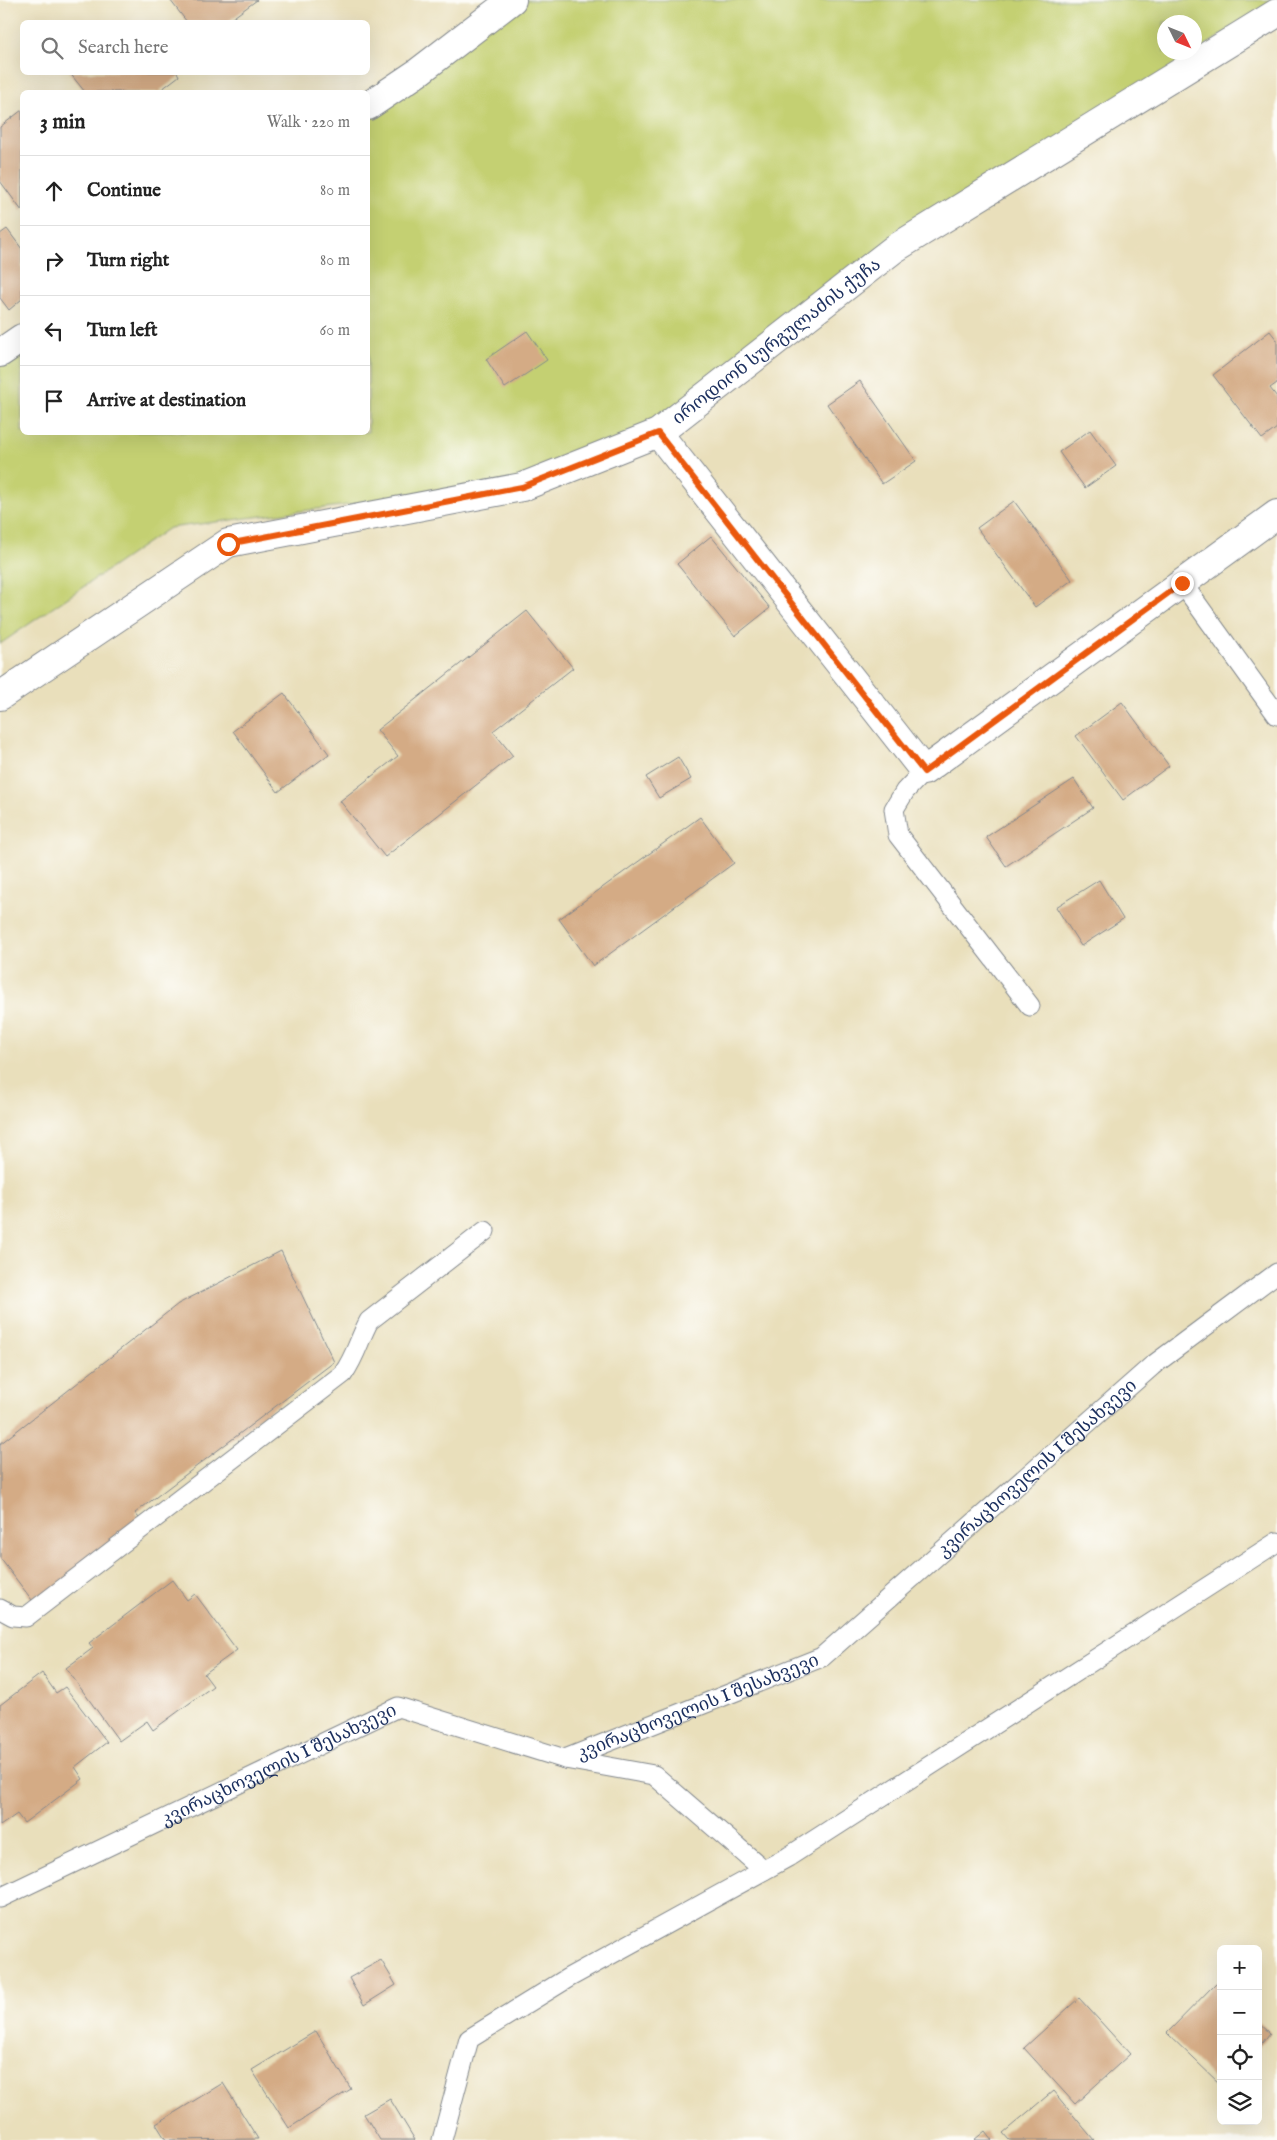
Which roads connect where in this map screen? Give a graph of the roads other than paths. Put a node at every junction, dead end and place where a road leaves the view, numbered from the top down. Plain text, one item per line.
1 (512, 0) edge
2 (1277, 14) edge
3 (370, 105) edge
4 (20, 339) edge
5 (0, 353) edge
6 (658, 433) junction
7 (1277, 514) edge
8 (1182, 583) junction
9 (0, 696) edge
10 (1277, 715) edge
11 (924, 772) junction
12 (1030, 1006) dead end
13 (485, 1231) dead end
14 (1277, 1273) edge
15 (1277, 1542) edge
16 (0, 1609) edge
17 (566, 1759) junction
18 (764, 1870) junction
19 (0, 1898) edge
20 (442, 2140) edge

1 - 3 street
2 - 6 street, იროდიონ სურგულაძის ქუჩა
4 - 5 street
6 - 9 street, იროდიონ სურგულაძის ქუჩა
6 - 11 street
7 - 8 street
8 - 10 lane
8 - 11 street
11 - 12 lane
13 - 16 lane
14 - 17 lane, კვირაცხოველის I შესახვევი
15 - 18 lane
17 - 18 lane
17 - 19 lane, კვირაცხოველის I შესახვევი
18 - 20 lane

